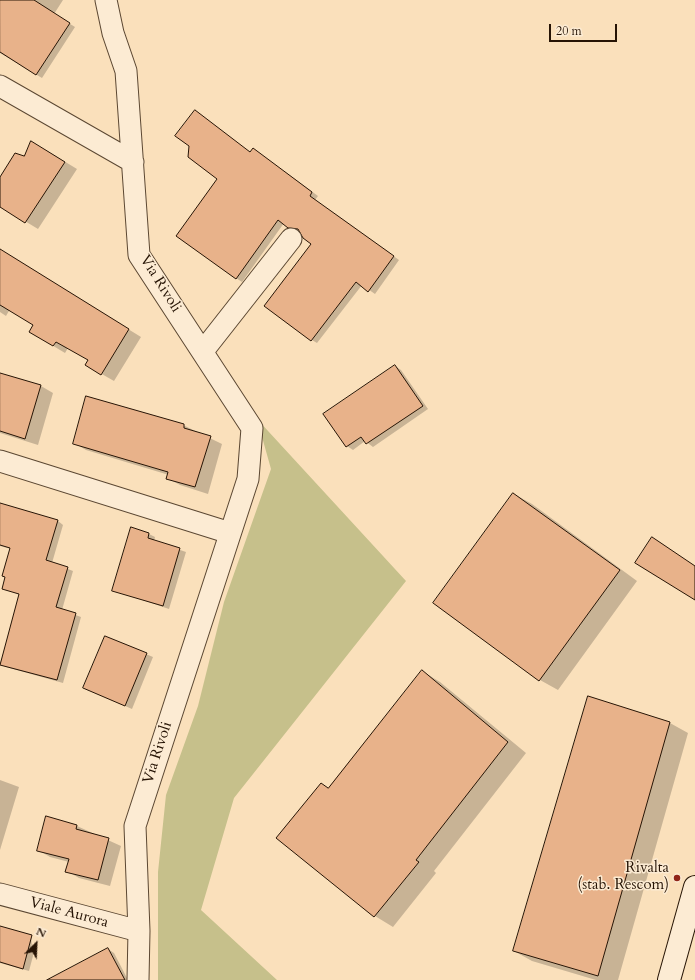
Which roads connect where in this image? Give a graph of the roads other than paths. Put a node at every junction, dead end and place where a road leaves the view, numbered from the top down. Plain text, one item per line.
1 (106, 0) edge
2 (0, 86) edge
3 (133, 162) junction
4 (291, 239) dead end
5 (203, 351) junction
6 (0, 461) edge
7 (230, 533) junction
8 (695, 886) edge
9 (0, 894) edge
10 (139, 931) junction
11 (138, 980) edge
12 (669, 980) edge

1 - 3 street, Via Rivoli
2 - 3 street
3 - 5 street, Via Rivoli
4 - 5 street
5 - 7 street, Via Rivoli
6 - 7 street
7 - 10 street, Via Rivoli
8 - 12 main road
9 - 10 street, Viale Aurora
10 - 11 street, Via Rivoli

